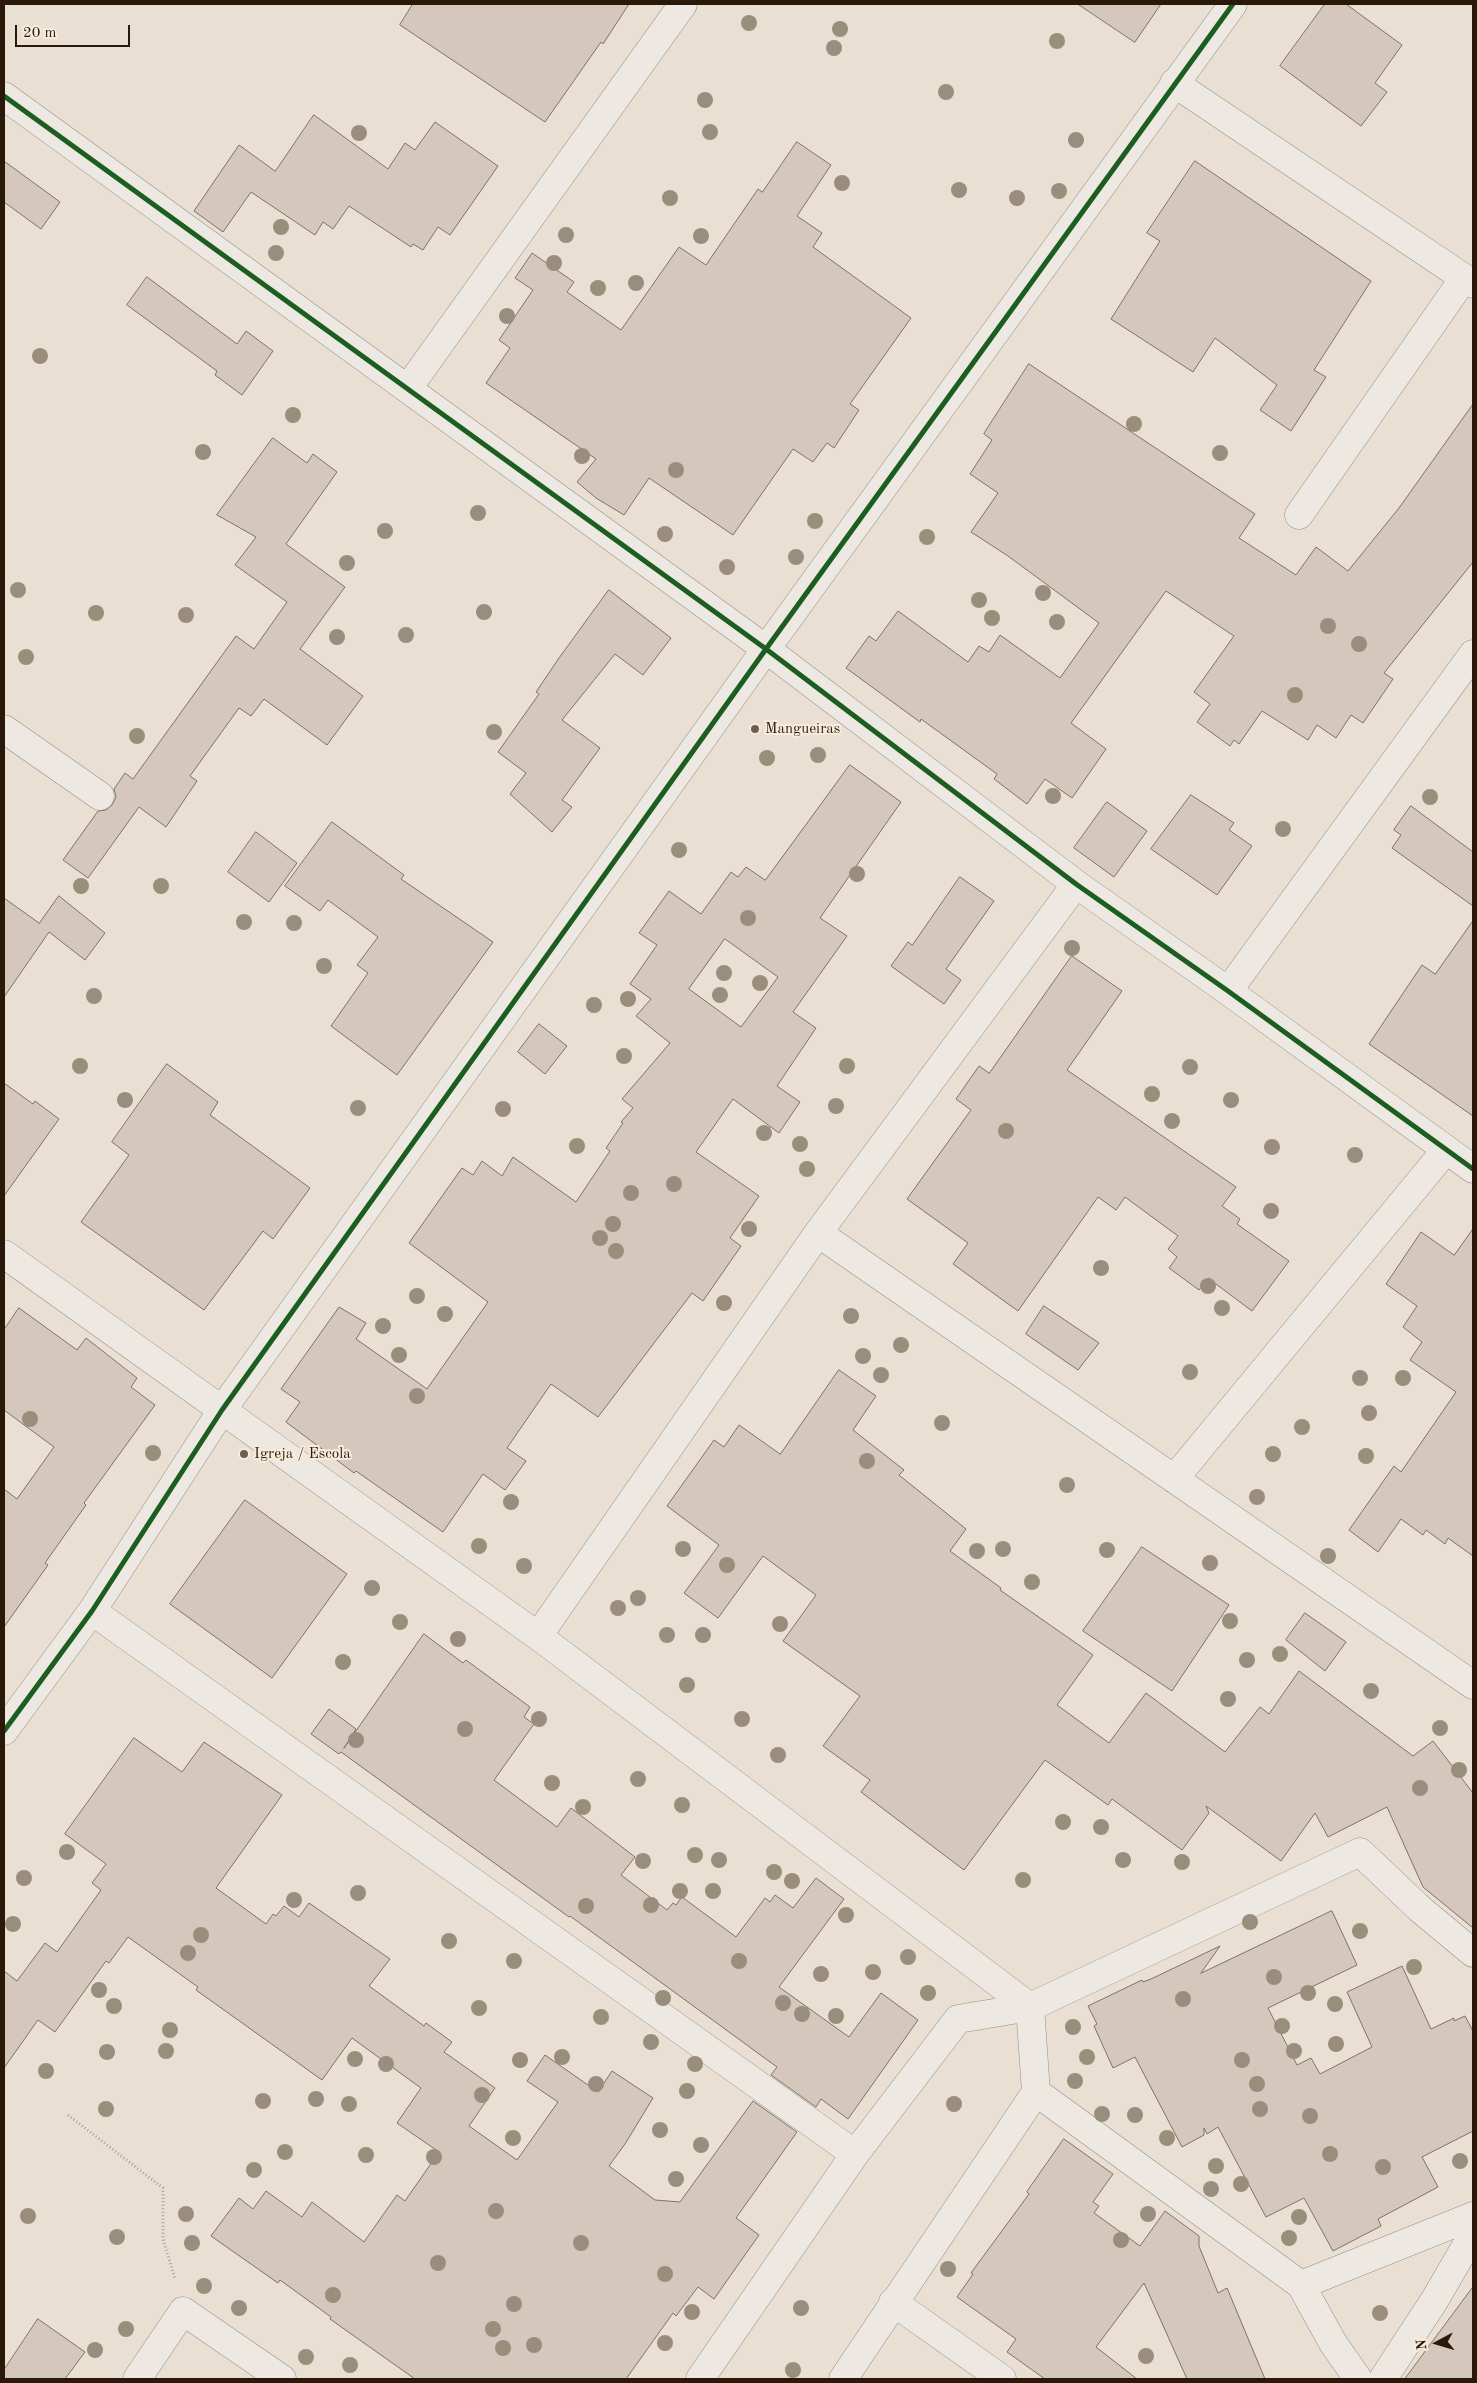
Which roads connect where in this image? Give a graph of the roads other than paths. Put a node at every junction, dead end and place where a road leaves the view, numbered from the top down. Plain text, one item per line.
1 (683, 4) edge
2 (1233, 4) edge
3 (1174, 83) junction
4 (4, 96) edge
5 (1469, 281) edge
6 (408, 388) junction
7 (1299, 515) dead end
8 (766, 649) junction
9 (1473, 654) edge
10 (4, 729) edge
11 (100, 796) dead end
12 (1076, 884) junction
13 (1228, 991) junction
14 (1446, 1150) junction
15 (1473, 1169) edge
16 (818, 1233) junction
17 (4, 1254) edge
18 (222, 1410) junction
19 (1174, 1479) junction
20 (92, 1611) junction
21 (538, 1636) junction
22 (1473, 1685) edge
23 (4, 1731) edge
24 (1473, 1953) edge
25 (1030, 2007) junction
26 (1036, 2092) junction
27 (855, 2154) junction
28 (1473, 2216) edge
29 (1473, 2234) edge
30 (1301, 2285) junction
31 (893, 2302) junction
32 (137, 2379) edge
33 (282, 2379) edge
34 (700, 2379) edge
35 (843, 2379) edge
36 (1002, 2379) edge
37 (1358, 2379) edge
38 (1383, 2379) edge

1 - 6 street
2 - 3 street
3 - 5 street
3 - 8 street
4 - 6 street
5 - 7 street
6 - 8 street
8 - 12 street
8 - 18 street
9 - 13 street
10 - 11 street
12 - 13 street
12 - 16 street
13 - 14 street
14 - 15 street
14 - 19 street
16 - 19 street
16 - 21 street
17 - 18 street
18 - 20 street
18 - 21 street
19 - 22 street
20 - 23 street
20 - 27 street
21 - 25 street
24 - 25 street
25 - 26 street
25 - 27 street
26 - 30 street
26 - 31 street
27 - 34 street
28 - 30 street
29 - 38 street
30 - 37 street
31 - 35 street
31 - 36 street
32 - 33 street

